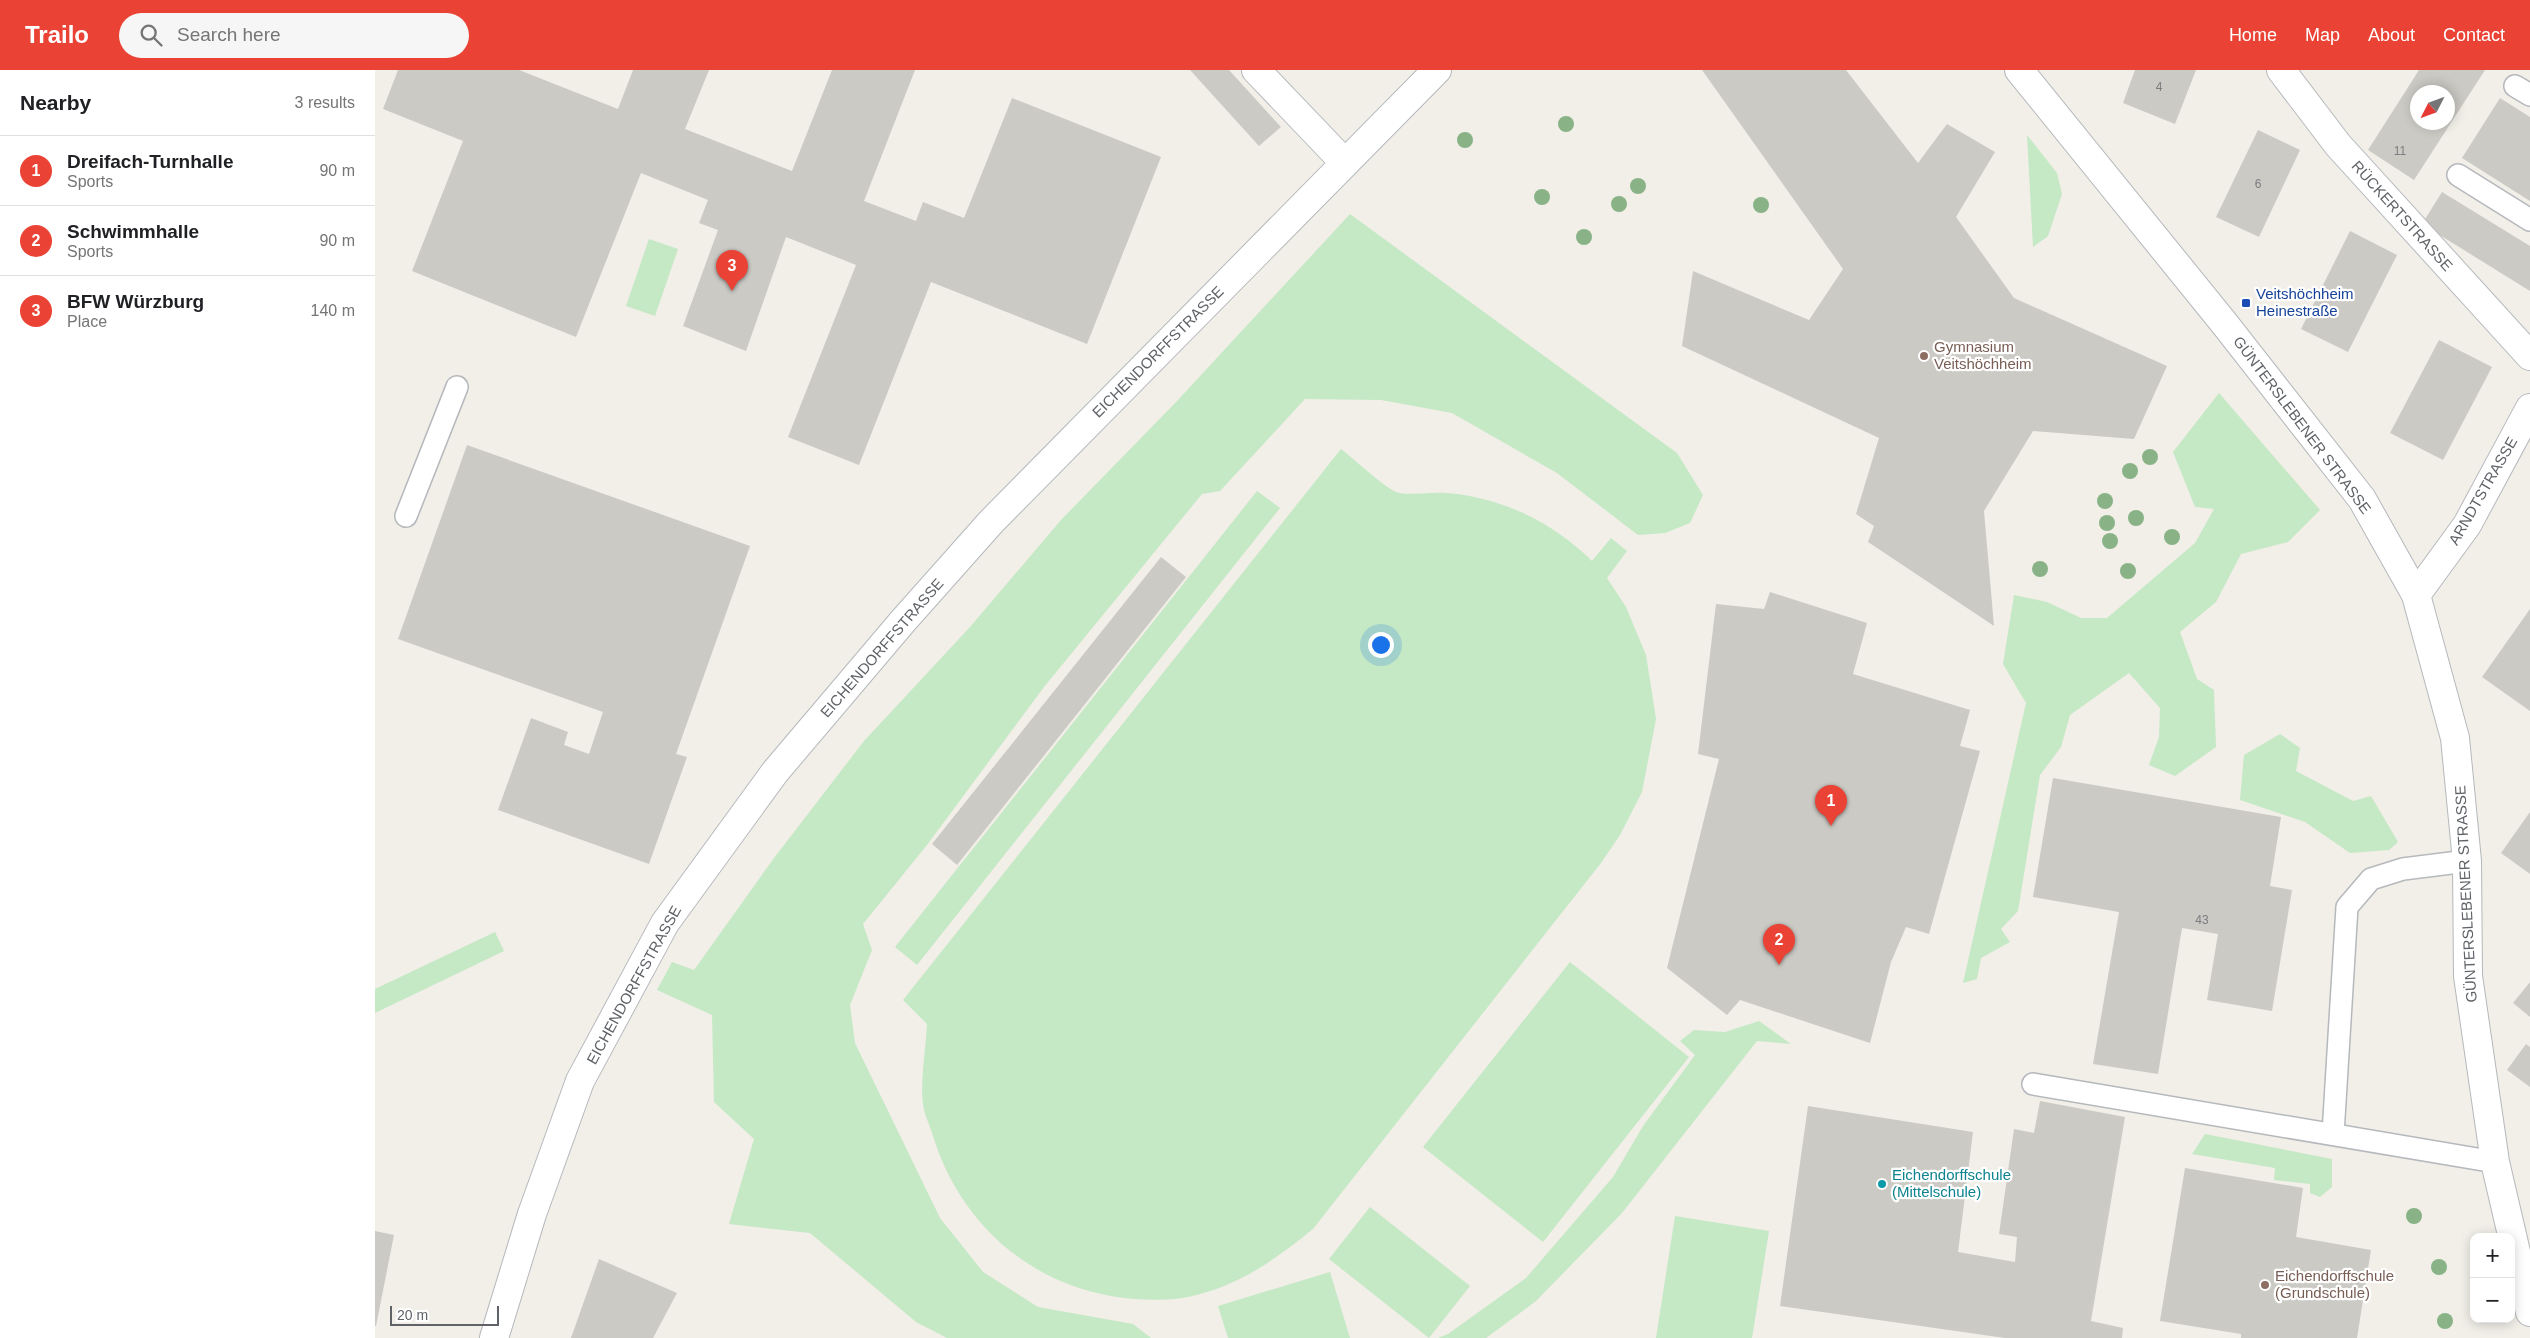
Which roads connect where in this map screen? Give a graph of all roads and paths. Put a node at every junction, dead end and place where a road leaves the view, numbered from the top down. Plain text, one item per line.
1 (1256, 70) edge
2 (1437, 70) edge
3 (2019, 70) edge
4 (2281, 70) edge
5 (1344, 162) junction
6 (2458, 175) dead end
7 (2530, 220) edge
8 (2530, 356) edge
9 (457, 387) dead end
10 (2530, 408) edge
11 (406, 516) dead end
12 (2416, 595) junction
13 (2467, 861) junction
14 (2033, 1084) dead end
15 (2333, 1134) junction
16 (2495, 1162) junction
17 (2530, 1312) edge
18 (494, 1338) edge

1 - 5 street
2 - 5 street, EICHENDORFFSTRASSE
3 - 12 street, GÜNTERSLEBENER STRASSE
4 - 8 street, RÜCKERTSTRASSE
5 - 18 street, EICHENDORFFSTRASSE
6 - 7 lane
9 - 11 lane
10 - 12 street, ARNDTSTRASSE
12 - 13 street, GÜNTERSLEBENER STRASSE
13 - 15 lane
13 - 16 street, GÜNTERSLEBENER STRASSE
14 - 15 lane
15 - 16 lane
16 - 17 street, GÜNTERSLEBENER STRASSE

